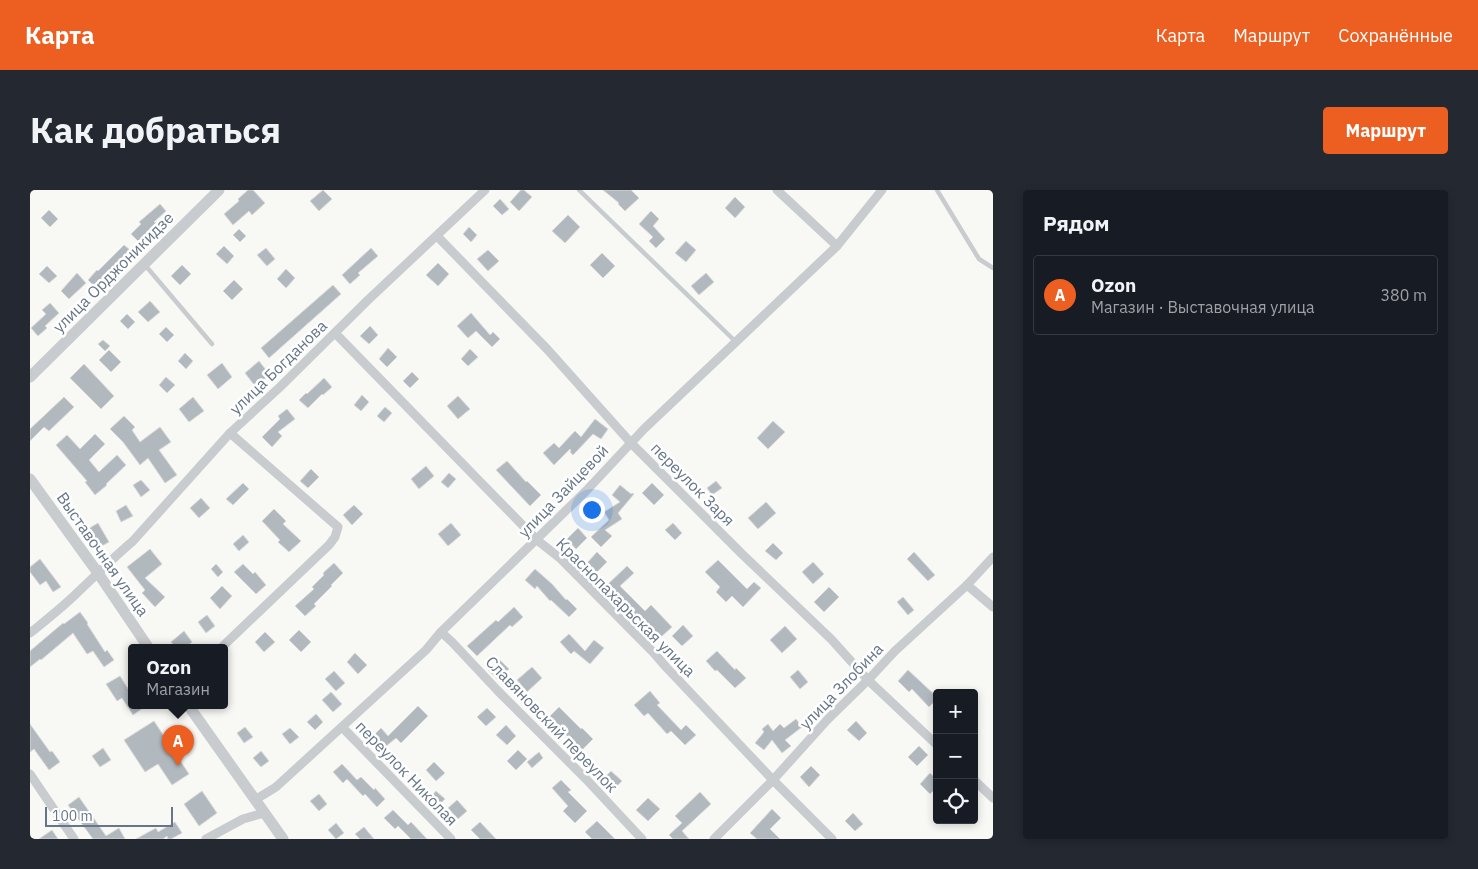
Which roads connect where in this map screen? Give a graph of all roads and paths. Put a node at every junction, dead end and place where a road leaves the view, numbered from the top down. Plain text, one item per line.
1 (219, 190) edge
2 (486, 190) edge
3 (579, 190) edge
4 (777, 190) edge
5 (882, 190) edge
6 (937, 190) edge
7 (437, 236) junction
8 (837, 246) junction
9 (145, 264) junction
10 (993, 268) edge
11 (335, 334) junction
12 (736, 342) junction
13 (212, 344) dead end
14 (30, 377) edge
15 (230, 433) junction
16 (631, 443) junction
17 (30, 479) edge
18 (537, 540) junction
19 (993, 557) edge
20 (98, 573) junction
21 (967, 584) junction
22 (993, 607) edge
23 (441, 632) junction
24 (30, 633) edge
25 (146, 644) edge
26 (225, 644) edge
27 (868, 680) junction
28 (191, 709) edge
29 (342, 727) junction
30 (933, 741) edge
31 (30, 774) edge
32 (773, 780) junction
33 (978, 784) edge
34 (993, 798) edge
35 (255, 800) junction
36 (264, 813) junction
37 (74, 839) edge
38 (206, 839) edge
39 (283, 839) edge
40 (451, 839) edge
41 (642, 839) edge
42 (714, 839) edge
43 (832, 839) edge

1 - 9 street, улица Орджоникидзе
2 - 7 street, улица Богданова
3 - 12 lane
4 - 8 street
5 - 8 street, улица Зайцевой
6 - 10 lane
7 - 11 street, улица Богданова
7 - 16 street, переулок Заря
8 - 12 street, улица Зайцевой
9 - 13 lane
9 - 14 street, улица Орджоникидзе
11 - 15 street, улица Богданова
11 - 18 street, Краснопахарьская улица
12 - 16 street, улица Зайцевой
15 - 20 street, улица Богданова
15 - 26 street
16 - 18 street, улица Зайцевой
16 - 27 street, переулок Заря
17 - 20 street, Выставочная улица
18 - 23 street, улица Зайцевой
18 - 32 street, Краснопахарьская улица
19 - 21 street, улица Злобина
20 - 24 street, улица Богданова
20 - 25 street, Выставочная улица
21 - 22 street
21 - 27 street, улица Злобина
23 - 29 street, улица Зайцевой
23 - 41 street, Славяновский переулок
27 - 30 street, переулок Заря
27 - 32 street, улица Злобина
28 - 35 street
29 - 35 street, улица Зайцевой
29 - 40 street, переулок Николая
31 - 37 street
32 - 42 street, улица Злобина
32 - 43 street, Краснопахарьская улица
33 - 34 street
35 - 36 street
36 - 38 street
36 - 39 street

